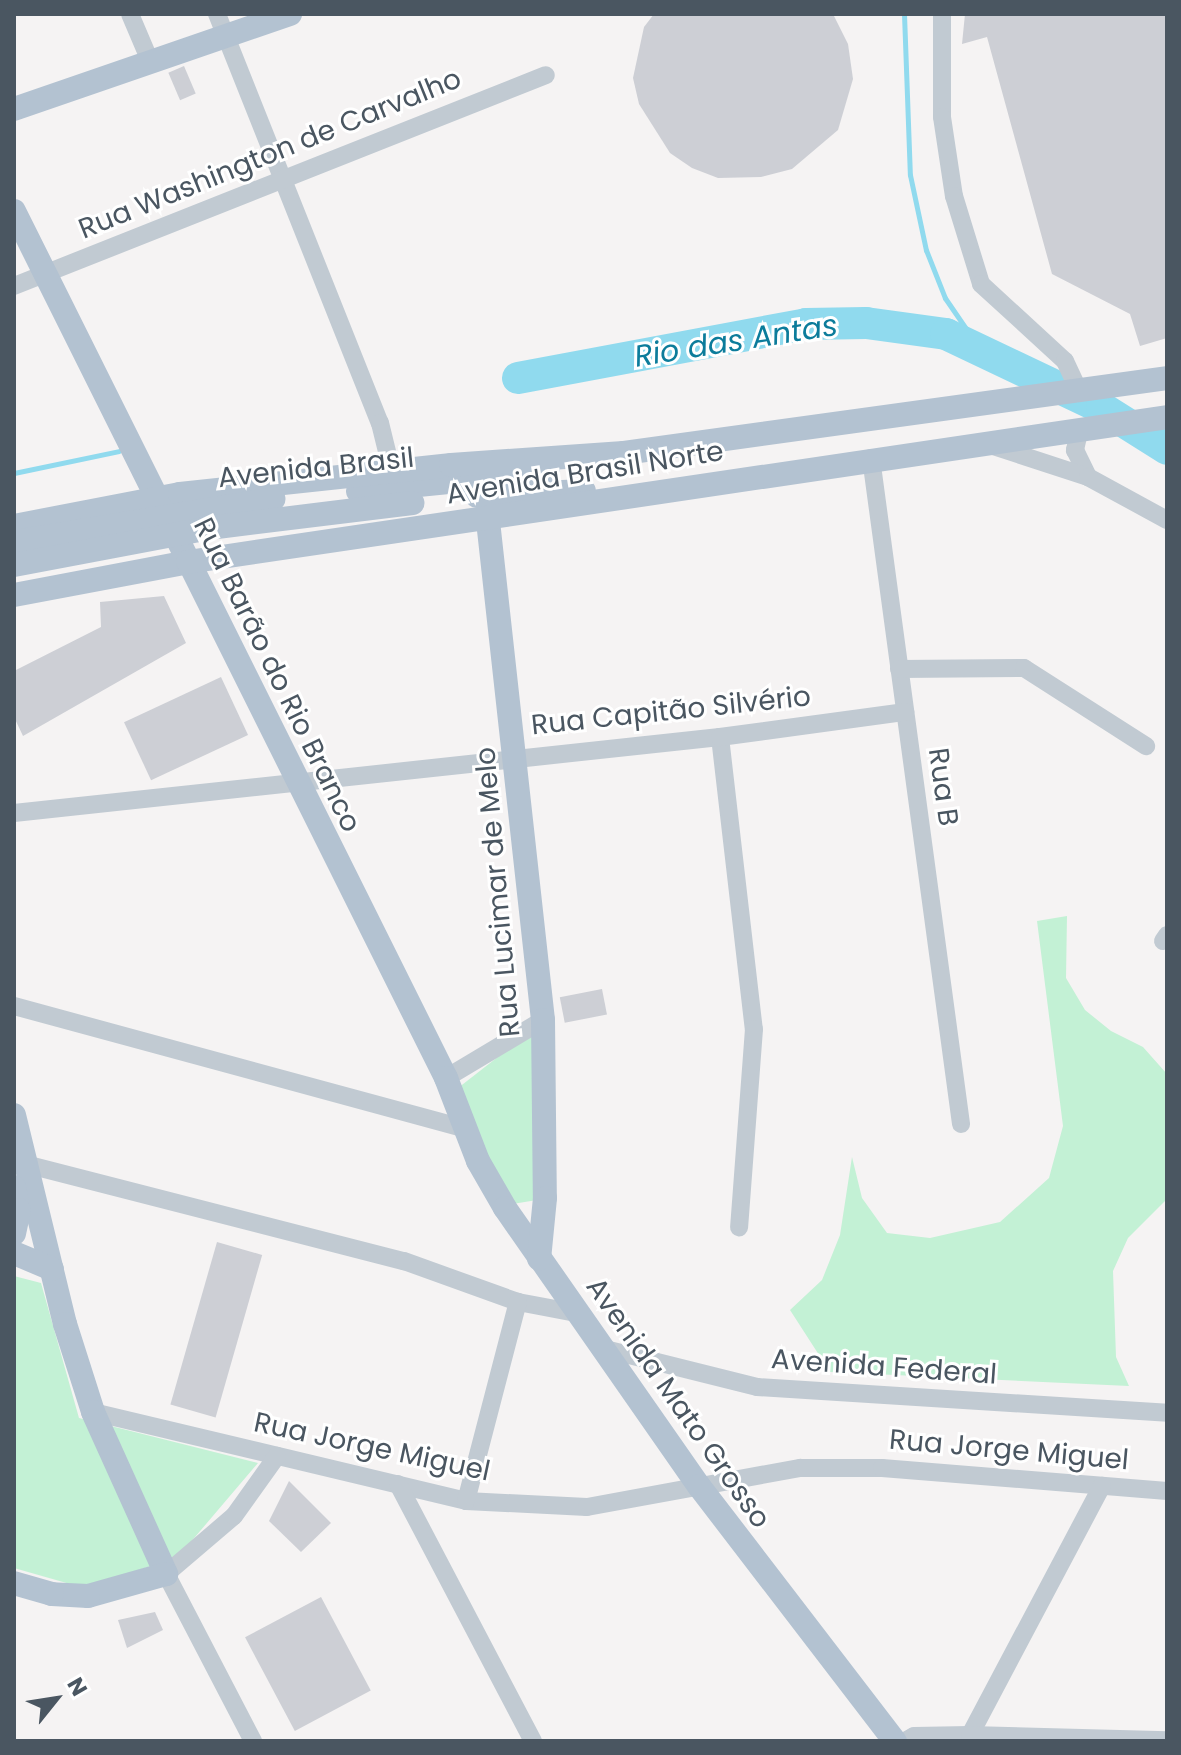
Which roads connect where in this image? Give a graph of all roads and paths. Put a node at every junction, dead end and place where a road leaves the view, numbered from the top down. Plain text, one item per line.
1 (130, 14) edge
2 (290, 14) edge
3 (942, 14) edge
4 (221, 24) edge
5 (150, 61) junction
6 (546, 75) dead end
7 (14, 109) edge
8 (284, 177) junction
9 (14, 211) edge
10 (46, 274) junction
11 (14, 286) edge
12 (1167, 378) edge
13 (1078, 389) junction
14 (1167, 417) edge
15 (1086, 428) junction
16 (985, 444) junction
17 (624, 453) junction
18 (871, 458) junction
19 (392, 472) junction
20 (1088, 477) junction
21 (446, 491) junction
22 (155, 498) junction
23 (618, 498) junction
24 (1167, 520) edge
25 (488, 521) junction
26 (14, 526) edge
27 (14, 542) edge
28 (188, 562) junction
29 (14, 565) edge
30 (14, 595) edge
31 (899, 669) junction
32 (905, 712) junction
33 (720, 737) junction
34 (1146, 746) dead end
35 (516, 756) junction
36 (296, 780) junction
37 (14, 813) edge
38 (14, 1006) edge
39 (543, 1020) junction
40 (446, 1078) junction
41 (14, 1115) edge
42 (961, 1124) dead end
43 (467, 1129) junction
44 (29, 1165) junction
45 (14, 1187) edge
46 (739, 1227) dead end
47 (14, 1233) edge
48 (14, 1253) edge
49 (539, 1259) junction
50 (52, 1269) junction
51 (518, 1302) junction
52 (577, 1313) junction
53 (601, 1348) junction
54 (93, 1412) junction
55 (1167, 1413) edge
56 (277, 1456) junction
57 (398, 1484) junction
58 (699, 1486) junction
59 (1102, 1486) junction
60 (1167, 1491) edge
61 (466, 1501) junction
62 (166, 1574) junction
63 (14, 1583) edge
64 (970, 1735) junction
65 (1091, 1740) edge
66 (1167, 1740) edge
67 (253, 1741) edge
68 (533, 1741) edge
69 (895, 1741) edge
70 (905, 1741) edge

1 - 5 street
2 - 4 main road
3 - 13 street
4 - 5 main road
4 - 8 street
5 - 7 main road
6 - 8 street, Rua Washington de Carvalho
8 - 10 street, Rua Washington de Carvalho
8 - 19 street
9 - 10 main road, Rua Barão do Rio Branco
10 - 11 street, Rua Washington de Carvalho
10 - 22 main road, Rua Barão do Rio Branco
12 - 13 main road, Avenida Brasil Norte
13 - 17 main road, Avenida Brasil Norte
14 - 15 main road, Avenida Brasil Norte
15 - 16 main road, Avenida Brasil Norte
15 - 20 street
16 - 18 main road, Avenida Brasil Norte
16 - 20 street
17 - 19 main road, Avenida Brasil Norte
17 - 21 main road, Avenida Brasil
18 - 23 main road, Avenida Brasil Norte
18 - 31 street, Rua B
19 - 22 main road, Avenida Brasil Norte
20 - 24 street
21 - 23 main road, Avenida Brasil
21 - 27 main road, Avenida Brasil
21 - 29 main road, Avenida Brasil
22 - 26 main road, Avenida Brasil Norte
22 - 28 main road, Rua Barão do Rio Branco
23 - 25 main road, Avenida Brasil Norte
25 - 28 main road, Avenida Brasil Norte
25 - 35 main road, Rua Lucimar de Melo
28 - 30 main road, Avenida Brasil Norte
28 - 36 main road, Rua Barão do Rio Branco
31 - 32 street, Rua B
31 - 34 street
32 - 33 street, Rua Capitão Silvério
32 - 42 street, Rua B
33 - 35 street, Rua Capitão Silvério
33 - 46 street
35 - 36 street, Rua Capitão Silvério
35 - 39 main road, Rua Lucimar de Melo
36 - 37 street, Rua Capitão Silvério
36 - 40 main road, Rua Barão do Rio Branco
38 - 43 street
39 - 40 street
39 - 49 main road, Rua Lucimar de Melo
40 - 43 main road, Avenida Mato Grosso
41 - 44 main road
43 - 49 main road, Avenida Mato Grosso
44 - 50 main road
44 - 51 street
45 - 47 main road
48 - 50 main road
49 - 52 main road, Avenida Mato Grosso
50 - 54 main road
51 - 52 street
51 - 61 street
52 - 53 main road, Avenida Mato Grosso
53 - 55 street, Avenida Federal
53 - 58 main road, Avenida Mato Grosso
54 - 56 street, Rua Jorge Miguel
54 - 62 main road
56 - 57 street, Rua Jorge Miguel
56 - 62 street
57 - 61 street, Rua Jorge Miguel
57 - 68 street
58 - 59 street, Rua Jorge Miguel
58 - 61 street, Rua Jorge Miguel
58 - 69 main road, Avenida Mato Grosso
59 - 60 street, Rua Jorge Miguel
59 - 64 street
62 - 63 main road
62 - 67 street
64 - 65 street
64 - 70 street
65 - 66 street

